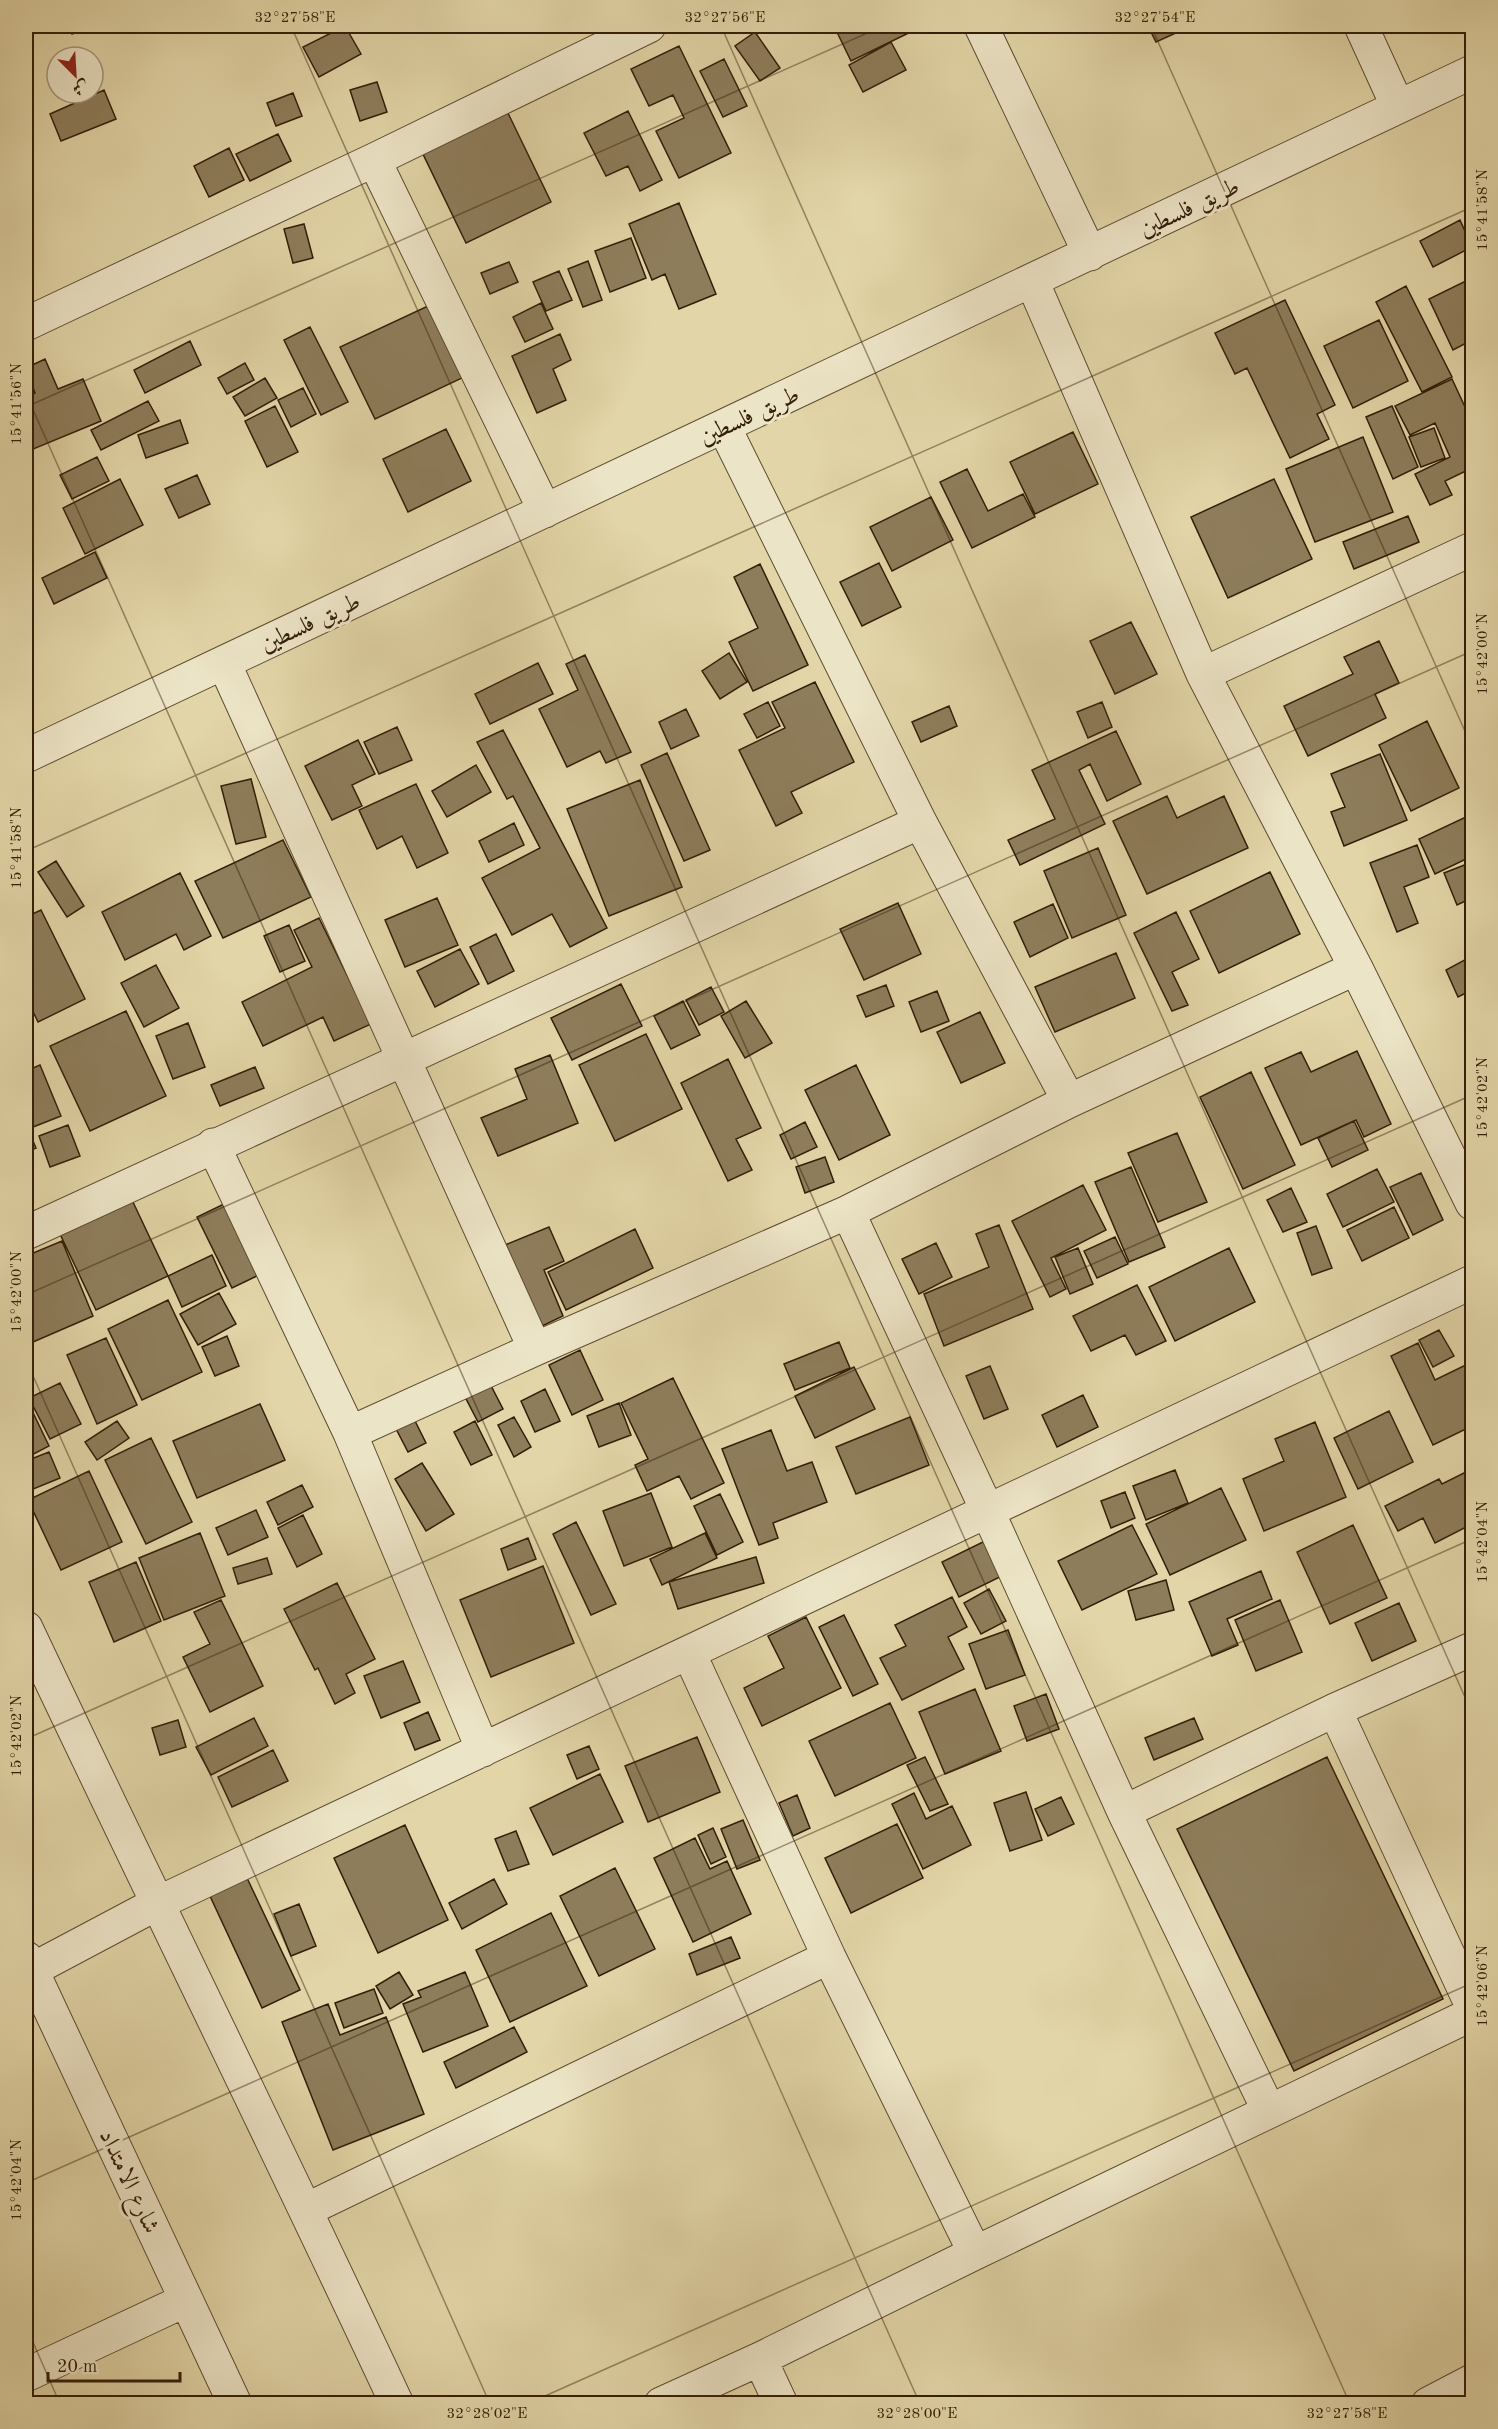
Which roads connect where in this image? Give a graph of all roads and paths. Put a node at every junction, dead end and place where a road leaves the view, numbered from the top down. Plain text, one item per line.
1 (649, 26) edge
2 (981, 26) edge
3 (1361, 26) edge
4 (604, 35) edge
5 (1473, 72) edge
6 (1398, 107) junction
7 (374, 160) junction
8 (1090, 254) junction
9 (1032, 281) junction
10 (26, 324) edge
11 (724, 427) junction
12 (545, 511) junction
13 (1473, 549) edge
14 (224, 663) junction
15 (1203, 674) junction
16 (26, 753) edge
17 (920, 822) junction
18 (1356, 968) junction
19 (403, 1060) junction
20 (1069, 1101) junction
21 (213, 1145) junction
22 (1473, 1203) edge
23 (848, 1212) junction
24 (26, 1233) edge
25 (1473, 1282) edge
26 (535, 1349) junction
27 (350, 1434) junction
28 (988, 1512) junction
29 (26, 1628) edge
30 (1473, 1649) edge
31 (689, 1653) junction
32 (1335, 1710) junction
33 (483, 1750) junction
34 (1124, 1812) junction
35 (156, 1904) junction
36 (829, 1957) junction
37 (27, 1967) edge
38 (1473, 2006) edge
39 (1473, 2014) edge
40 (1269, 2111) junction
41 (306, 2210) junction
42 (975, 2253) junction
43 (186, 2300) junction
44 (760, 2359) junction
45 (26, 2375) edge
46 (1473, 2381) edge
47 (235, 2403) edge
48 (397, 2403) edge
49 (661, 2403) edge
50 (781, 2403) edge
51 (1428, 2403) edge

1 - 4 street
2 - 8 street
3 - 6 street
4 - 7 street
5 - 6 street, طريق فلسطين
6 - 8 street, طريق فلسطين
7 - 10 street
7 - 12 street
8 - 9 street, طريق فلسطين
9 - 11 street, طريق فلسطين
9 - 15 street
11 - 12 street, طريق فلسطين
11 - 17 street
12 - 14 street, طريق فلسطين
13 - 15 street
14 - 16 street, طريق فلسطين
14 - 19 street
15 - 18 street
17 - 19 street
17 - 20 street
18 - 20 street
18 - 22 street
19 - 21 street
19 - 26 street
20 - 23 street
21 - 24 street
21 - 27 street
23 - 26 street
23 - 28 street
25 - 28 street
26 - 27 street
27 - 33 street
28 - 31 street
28 - 34 street
29 - 35 street
30 - 32 street
31 - 33 street
31 - 36 street
32 - 34 street
32 - 38 street
33 - 35 street
34 - 40 street
35 - 37 street
35 - 41 street
36 - 41 street
36 - 42 street
37 - 43 street, شارع الامتداد
39 - 40 street
40 - 42 street
41 - 48 street
42 - 44 street
43 - 45 street
43 - 47 street, شارع الامتداد
44 - 49 street
44 - 50 street
46 - 51 street

